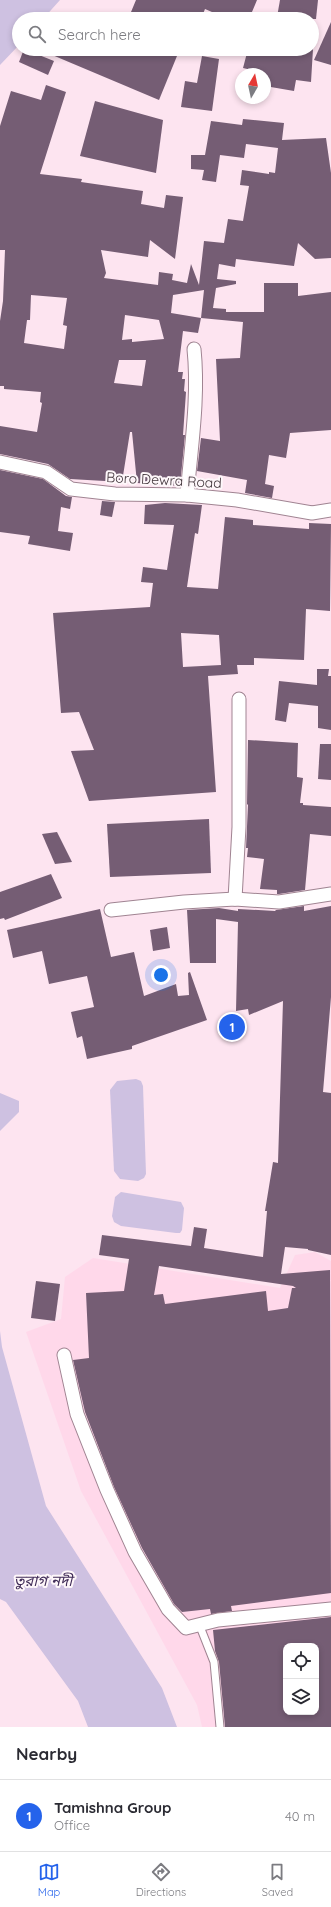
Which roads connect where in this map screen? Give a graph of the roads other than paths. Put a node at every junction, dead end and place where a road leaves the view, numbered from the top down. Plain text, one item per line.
1 (194, 349) dead end
2 (0, 462) edge
3 (187, 495) junction
4 (331, 510) edge
5 (239, 699) dead end
6 (331, 894) edge
7 (234, 900) junction
8 (111, 910) dead end
9 (64, 1355) dead end
10 (331, 1609) edge
11 (200, 1624) junction
12 (220, 1727) edge

1 - 3 street
2 - 3 street, Boro Dewra Road
3 - 4 street, Boro Dewra Road
5 - 7 street
6 - 7 street
7 - 8 street
9 - 11 street
10 - 11 street
11 - 12 lane

